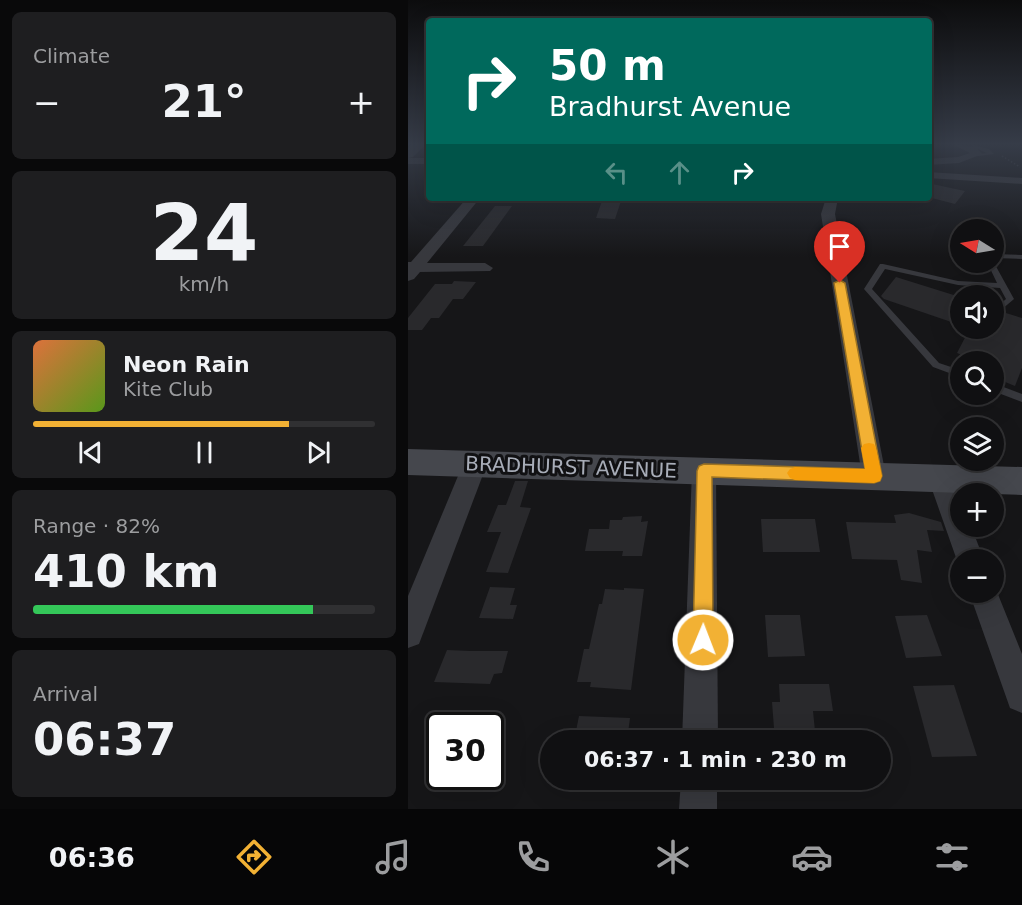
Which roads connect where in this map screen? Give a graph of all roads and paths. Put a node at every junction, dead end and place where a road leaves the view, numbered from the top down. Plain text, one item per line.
1 (471, 201) edge
2 (830, 201) edge
3 (1004, 256) edge
4 (1022, 257) edge
5 (485, 268) dead end
6 (410, 270) edge
7 (988, 285) edge
8 (1004, 288) edge
9 (1004, 304) edge
10 (950, 370) edge
11 (1004, 391) edge
12 (1022, 398) edge
13 (408, 462) edge
14 (475, 464) junction
15 (704, 471) junction
16 (874, 476) junction
17 (940, 478) junction
18 (1022, 481) edge
19 (966, 549) edge
20 (987, 603) edge
21 (408, 633) edge
22 (1022, 696) edge
23 (700, 730) edge
24 (699, 790) edge
25 (698, 809) edge

1 - 6 street
2 - 16 street
3 - 4 lane
5 - 6 street
7 - 10 lane
8 - 9 lane
11 - 12 lane
13 - 14 main road, BRADHURST AVENUE
14 - 15 main road, BRADHURST AVENUE
14 - 21 street
15 - 16 main road, BRADHURST AVENUE
15 - 23 street
16 - 17 main road, BRADHURST AVENUE
17 - 18 main road, BRADHURST AVENUE
17 - 19 street
20 - 22 street
24 - 25 street

